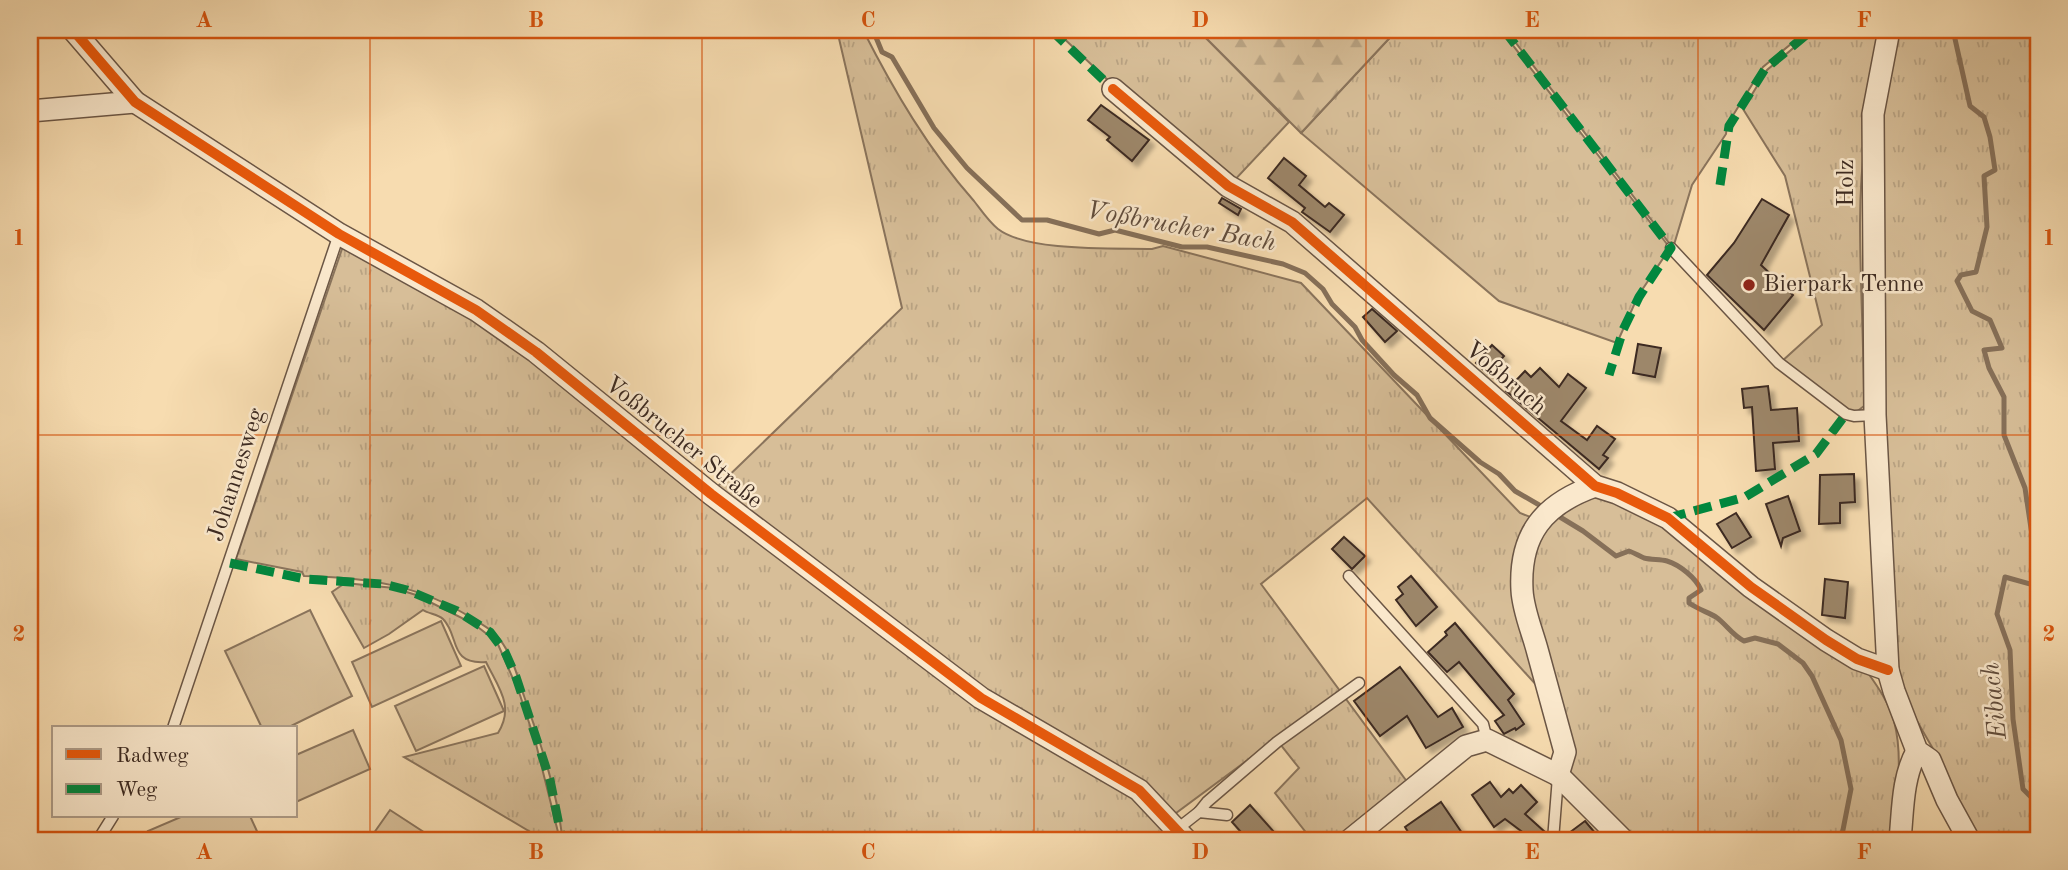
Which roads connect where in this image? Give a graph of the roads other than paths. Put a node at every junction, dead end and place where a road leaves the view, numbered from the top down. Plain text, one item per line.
1 (73, 30) edge
2 (1889, 30) edge
3 (1113, 89) dead end
4 (135, 102) junction
5 (30, 111) edge
6 (339, 234) junction
7 (1671, 248) dead end
8 (1875, 415) junction
9 (1595, 486) junction
10 (1349, 576) dead end
11 (1888, 670) junction
12 (1359, 682) dead end
13 (174, 726) edge
14 (1487, 740) junction
15 (1917, 751) junction
16 (1558, 775) junction
17 (1199, 812) junction
18 (1227, 815) dead end
19 (112, 818) edge
20 (1181, 835) edge
21 (98, 840) edge
22 (1350, 840) edge
23 (1553, 840) edge
24 (1623, 840) edge
25 (1900, 840) edge
26 (1969, 840) edge

1 - 4 street, Voßbrucher Straße
2 - 8 street, Holz
3 - 9 street, Voßbruch
4 - 5 street
4 - 6 street, Voßbrucher Straße
6 - 13 lane, Johannesweg
6 - 20 street, Voßbrucher Straße
7 - 8 lane
8 - 11 street
9 - 11 street, Voßbruch
9 - 16 street
10 - 14 lane
11 - 15 street
12 - 17 lane
14 - 16 street
14 - 22 street
15 - 25 street
15 - 26 street
16 - 23 lane
16 - 24 street
17 - 18 lane
17 - 20 lane
19 - 21 lane

